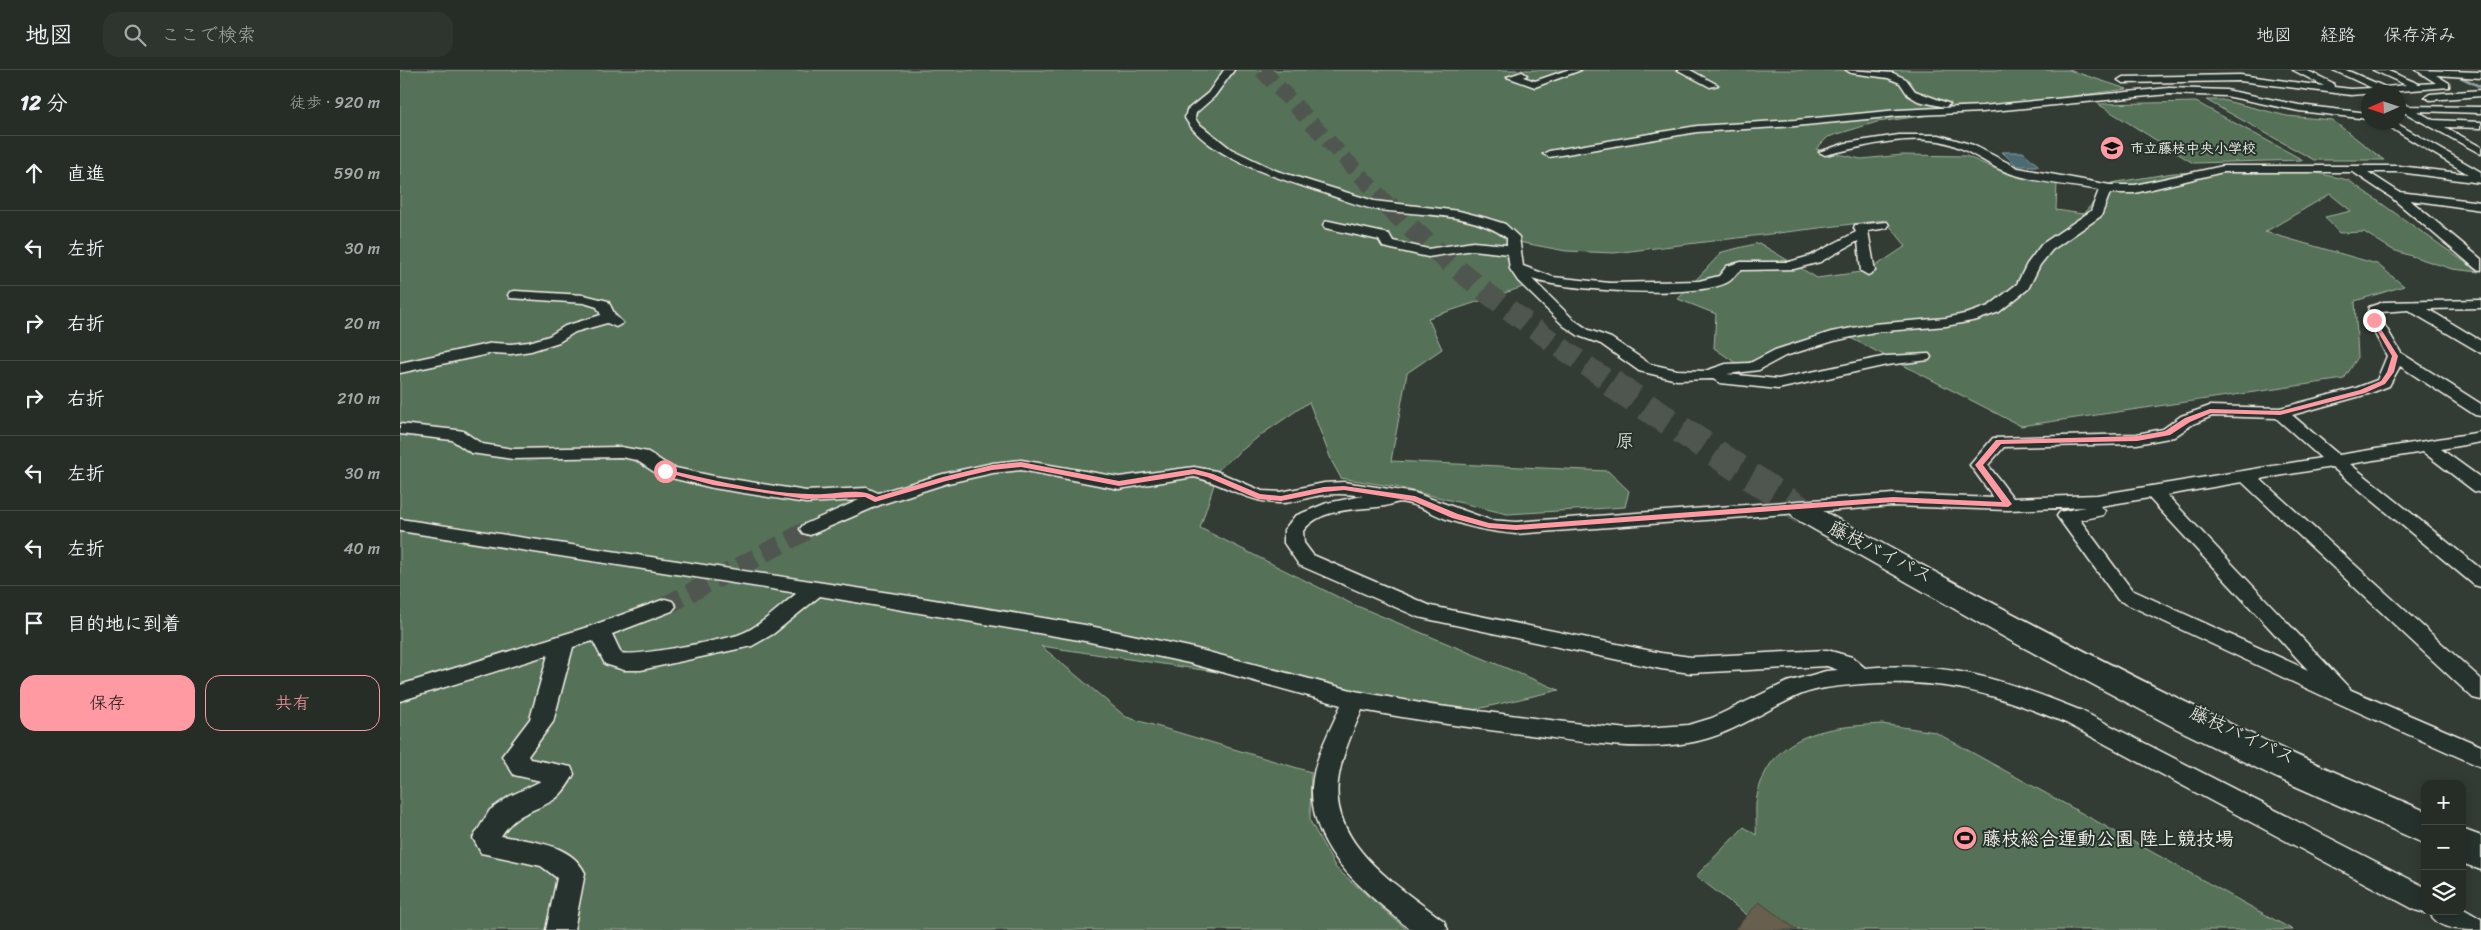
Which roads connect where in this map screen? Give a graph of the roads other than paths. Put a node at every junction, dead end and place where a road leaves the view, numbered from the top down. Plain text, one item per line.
1 (1229, 70) edge
2 (1576, 70) edge
3 (1683, 70) edge
4 (1851, 70) edge
5 (2136, 70) edge
6 (2177, 70) edge
7 (2218, 70) edge
8 (2257, 70) edge
9 (2298, 70) edge
10 (2338, 70) edge
11 (2378, 70) edge
12 (2423, 71) edge
13 (2455, 72) edge
14 (1522, 75) dead end
15 (2481, 75) edge
16 (2234, 78) junction
17 (2153, 79) junction
18 (2193, 79) junction
19 (2123, 80) dead end
20 (1713, 84) dead end
21 (2289, 85) junction
22 (2362, 85) edge
23 (2481, 85) edge
24 (2419, 87) junction
25 (2406, 89) edge
26 (2345, 91) junction
27 (2361, 92) edge
28 (2470, 93) junction
29 (2481, 93) edge
30 (2361, 94) edge
31 (2481, 98) edge
32 (2264, 100) junction
33 (2351, 103) dead end
34 (2406, 103) edge
35 (2406, 104) edge
36 (2361, 105) edge
37 (2003, 107) junction
38 (2406, 108) edge
39 (2481, 110) edge
40 (2361, 115) edge
41 (2406, 121) edge
42 (2431, 123) junction
43 (2481, 125) edge
44 (2400, 130) edge
45 (2461, 140) junction
46 (2481, 140) edge
47 (2481, 151) edge
48 (1825, 152) dead end
49 (1549, 154) dead end
50 (2447, 157) junction
51 (2481, 157) edge
52 (2355, 169) junction
53 (2481, 178) edge
54 (2106, 188) junction
55 (2396, 195) junction
56 (2481, 206) edge
57 (1329, 225) dead end
58 (1883, 225) dead end
59 (1863, 234) junction
60 (1515, 252) junction
61 (2481, 266) edge
62 (1517, 269) junction
63 (1868, 271) dead end
64 (515, 295) dead end
65 (2481, 304) edge
66 (2412, 306) junction
67 (2481, 348) edge
68 (2395, 356) junction
69 (1923, 357) dead end
70 (400, 368) edge
71 (1706, 376) junction
72 (2481, 411) edge
73 (2280, 413) junction
74 (400, 429) edge
75 (2481, 437) edge
76 (2427, 447) junction
77 (2335, 461) junction
78 (2248, 478) junction
79 (2481, 487) edge
80 (2158, 497) junction
81 (1415, 499) junction
82 (875, 500) junction
83 (2008, 504) junction
84 (400, 525) edge
85 (810, 529) tunnel mouth
86 (2481, 580) edge
87 (815, 589) junction
88 (665, 606) tunnel mouth
89 (599, 631) junction
90 (563, 642) junction
91 (1860, 676) junction
92 (2481, 692) edge
93 (400, 693) edge
94 (2348, 698) junction
95 (1356, 700) junction
96 (2481, 756) edge
97 (2421, 813) edge
98 (2421, 826) edge
99 (2466, 833) edge
100 (2481, 839) edge
101 (2466, 846) edge
102 (2481, 853) edge
103 (2421, 900) edge
104 (2449, 915) edge
105 (560, 930) edge
106 (1434, 930) edge
107 (2475, 930) edge

1 - 60 street
2 - 14 street
3 - 20 street
4 - 37 street
5 - 17 street
6 - 18 street
7 - 16 street
8 - 21 street
9 - 26 street
10 - 22 street
11 - 24 street
12 - 13 street
12 - 24 street
13 - 15 street
13 - 23 street
16 - 18 street
16 - 21 street
17 - 18 street
17 - 19 street
21 - 26 street
24 - 25 street
26 - 27 street
28 - 29 street
28 - 31 street
28 - 34 street
30 - 36 street
32 - 33 street
32 - 37 street
32 - 40 street
35 - 39 street
37 - 49 street
38 - 42 street
41 - 42 street
42 - 43 street
42 - 45 street
44 - 50 street
45 - 46 street
45 - 47 street
48 - 54 street
50 - 51 street
50 - 53 street
52 - 53 street
52 - 54 street
52 - 55 street
54 - 71 street
55 - 56 street
55 - 61 street
57 - 60 street
58 - 59 street
59 - 62 street
59 - 63 street
60 - 62 street
62 - 71 street
64 - 70 street
65 - 66 street
66 - 67 street
66 - 68 street
68 - 72 street
68 - 73 street
69 - 71 street
73 - 77 street
73 - 83 street
74 - 82 street
75 - 76 street
76 - 77 street
76 - 79 street
77 - 78 street
77 - 86 street
78 - 80 street
78 - 92 street
80 - 83 street
80 - 94 street
80 - 94 street
81 - 82 street
81 - 83 street
81 - 91 street
82 - 85 street
84 - 87 street
87 - 89 street
87 - 95 street
88 - 89 street
89 - 90 street
90 - 93 street
90 - 105 street
91 - 95 street
91 - 103 street
94 - 96 street
95 - 106 street
97 - 98 highway, 藤枝バイパス
99 - 100 highway
101 - 102 highway
104 - 107 street

